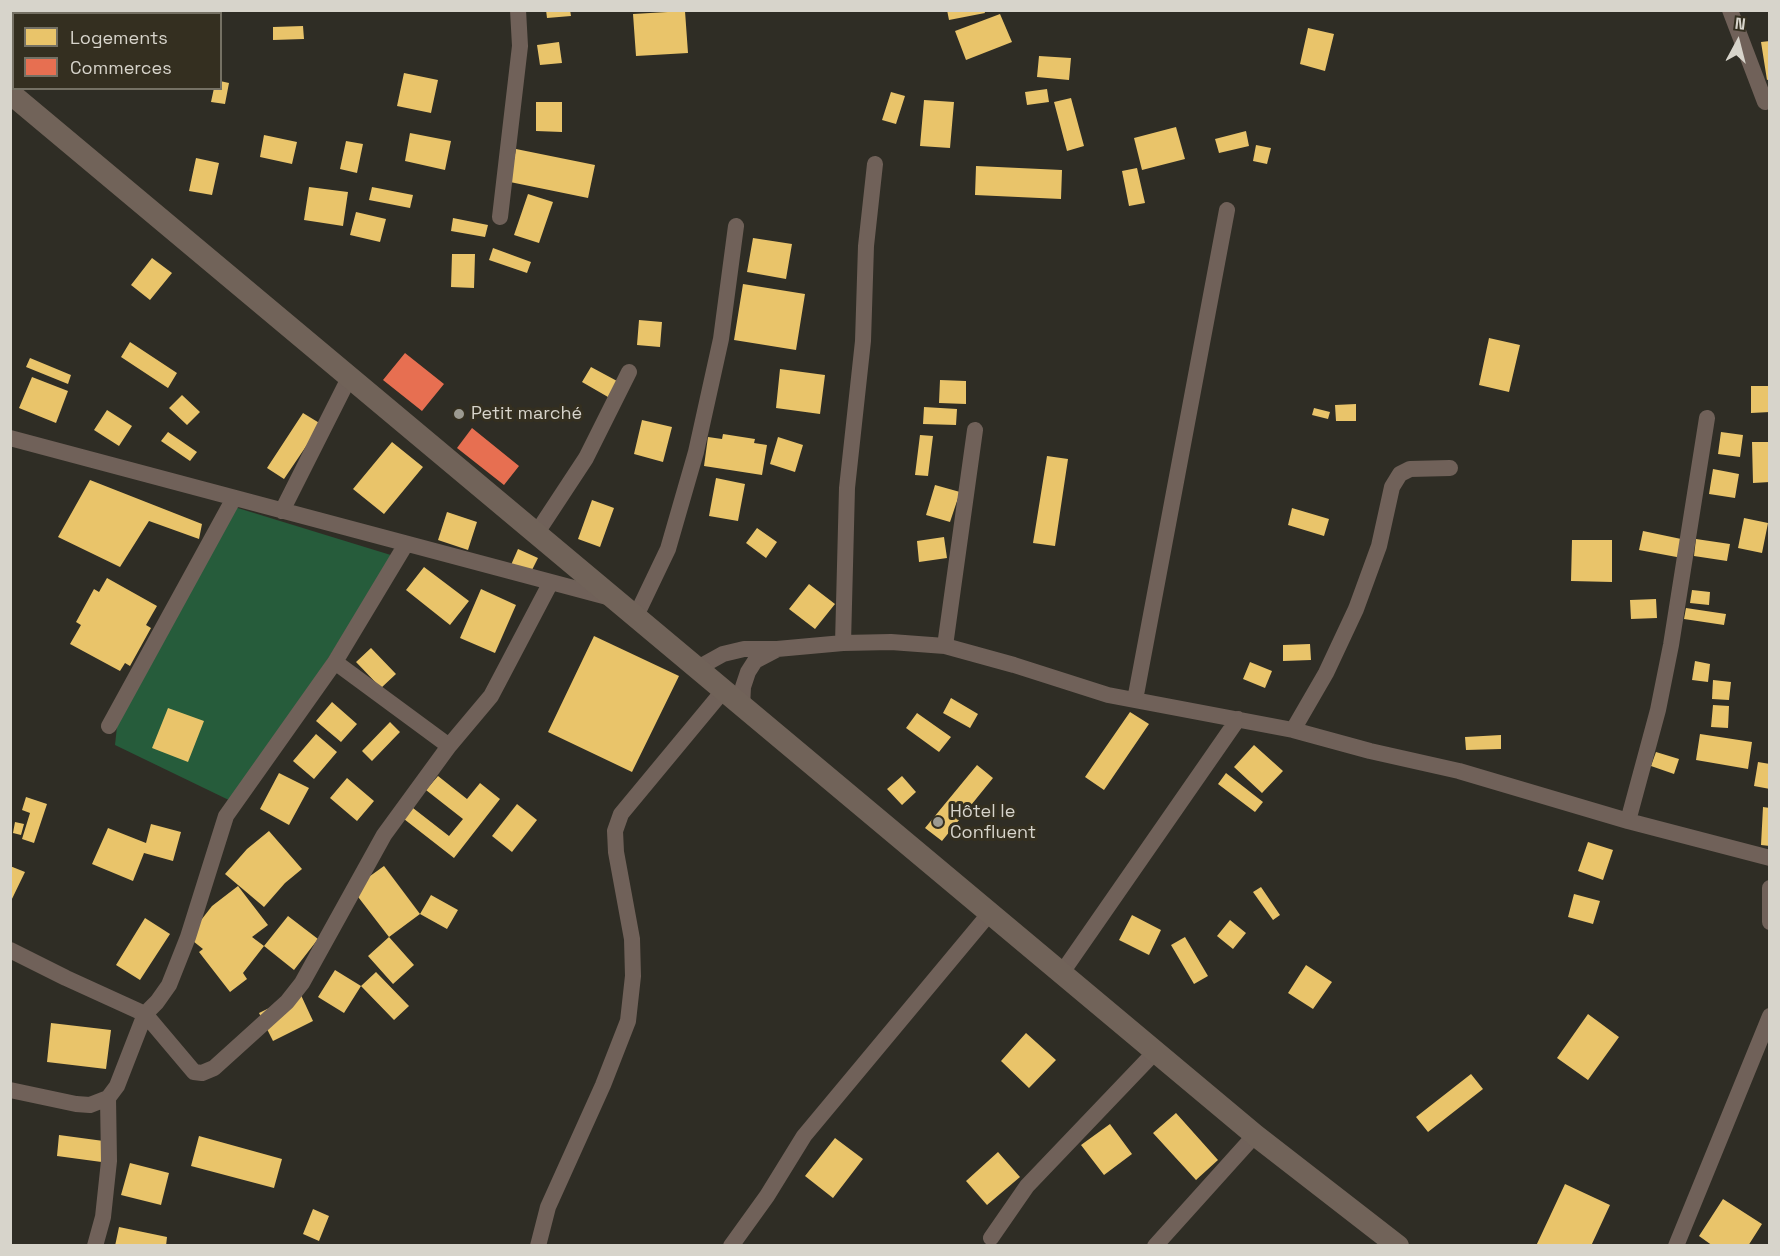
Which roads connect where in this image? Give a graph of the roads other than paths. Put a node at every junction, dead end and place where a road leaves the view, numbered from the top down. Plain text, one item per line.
1 (518, 10) edge
2 (1730, 10) edge
3 (10, 93) edge
4 (1764, 102) dead end
5 (875, 164) dead end
6 (1227, 210) dead end
7 (500, 217) dead end
8 (736, 226) dead end
9 (629, 372) dead end
10 (349, 378) junction
11 (1707, 418) dead end
12 (975, 430) dead end
13 (10, 438) edge
14 (1450, 468) dead end
15 (234, 498) junction
16 (282, 511) junction
17 (536, 534) junction
18 (406, 544) junction
19 (551, 582) junction
20 (612, 598) junction
21 (634, 618) junction
22 (843, 643) junction
23 (945, 646) junction
24 (777, 649) junction
25 (335, 662) junction
26 (696, 669) junction
27 (723, 691) junction
28 (1135, 700) junction
29 (742, 707) junction
30 (1238, 719) junction
31 (109, 726) dead end
32 (1293, 730) junction
33 (449, 746) junction
34 (1629, 821) junction
35 (1770, 858) edge
36 (1770, 888) edge
37 (989, 914) junction
38 (1770, 922) edge
39 (10, 950) edge
40 (1061, 974) junction
41 (145, 1014) junction
42 (1770, 1016) edge
43 (1155, 1052) junction
44 (10, 1090) edge
45 (108, 1098) junction
46 (1254, 1135) junction
47 (991, 1238) dead end
48 (95, 1245) edge
49 (538, 1245) edge
50 (731, 1245) edge
51 (1155, 1245) edge
52 (1398, 1245) edge
53 (1676, 1245) edge

1 - 7 street
2 - 4 street
3 - 10 street
5 - 22 street
6 - 28 street
8 - 21 street
9 - 17 street
10 - 16 street
10 - 17 street
11 - 34 street
12 - 23 street
13 - 15 street
14 - 32 street
15 - 16 street
15 - 31 street
16 - 18 street
17 - 20 street
18 - 19 street
18 - 25 street
19 - 20 street
19 - 33 street
20 - 21 street
21 - 26 street
22 - 23 street
22 - 24 street
23 - 28 street
24 - 26 street
24 - 29 street
25 - 33 street
25 - 41 street
26 - 27 street
27 - 29 street
27 - 49 street
28 - 30 street
29 - 37 street
30 - 32 street
30 - 40 street
32 - 34 street
33 - 41 street
34 - 35 street
36 - 38 street
37 - 40 street
37 - 50 street
39 - 41 street
40 - 43 street
41 - 45 street
42 - 53 street
43 - 46 street
43 - 47 street
44 - 45 street
45 - 48 street
46 - 51 street
46 - 52 street

